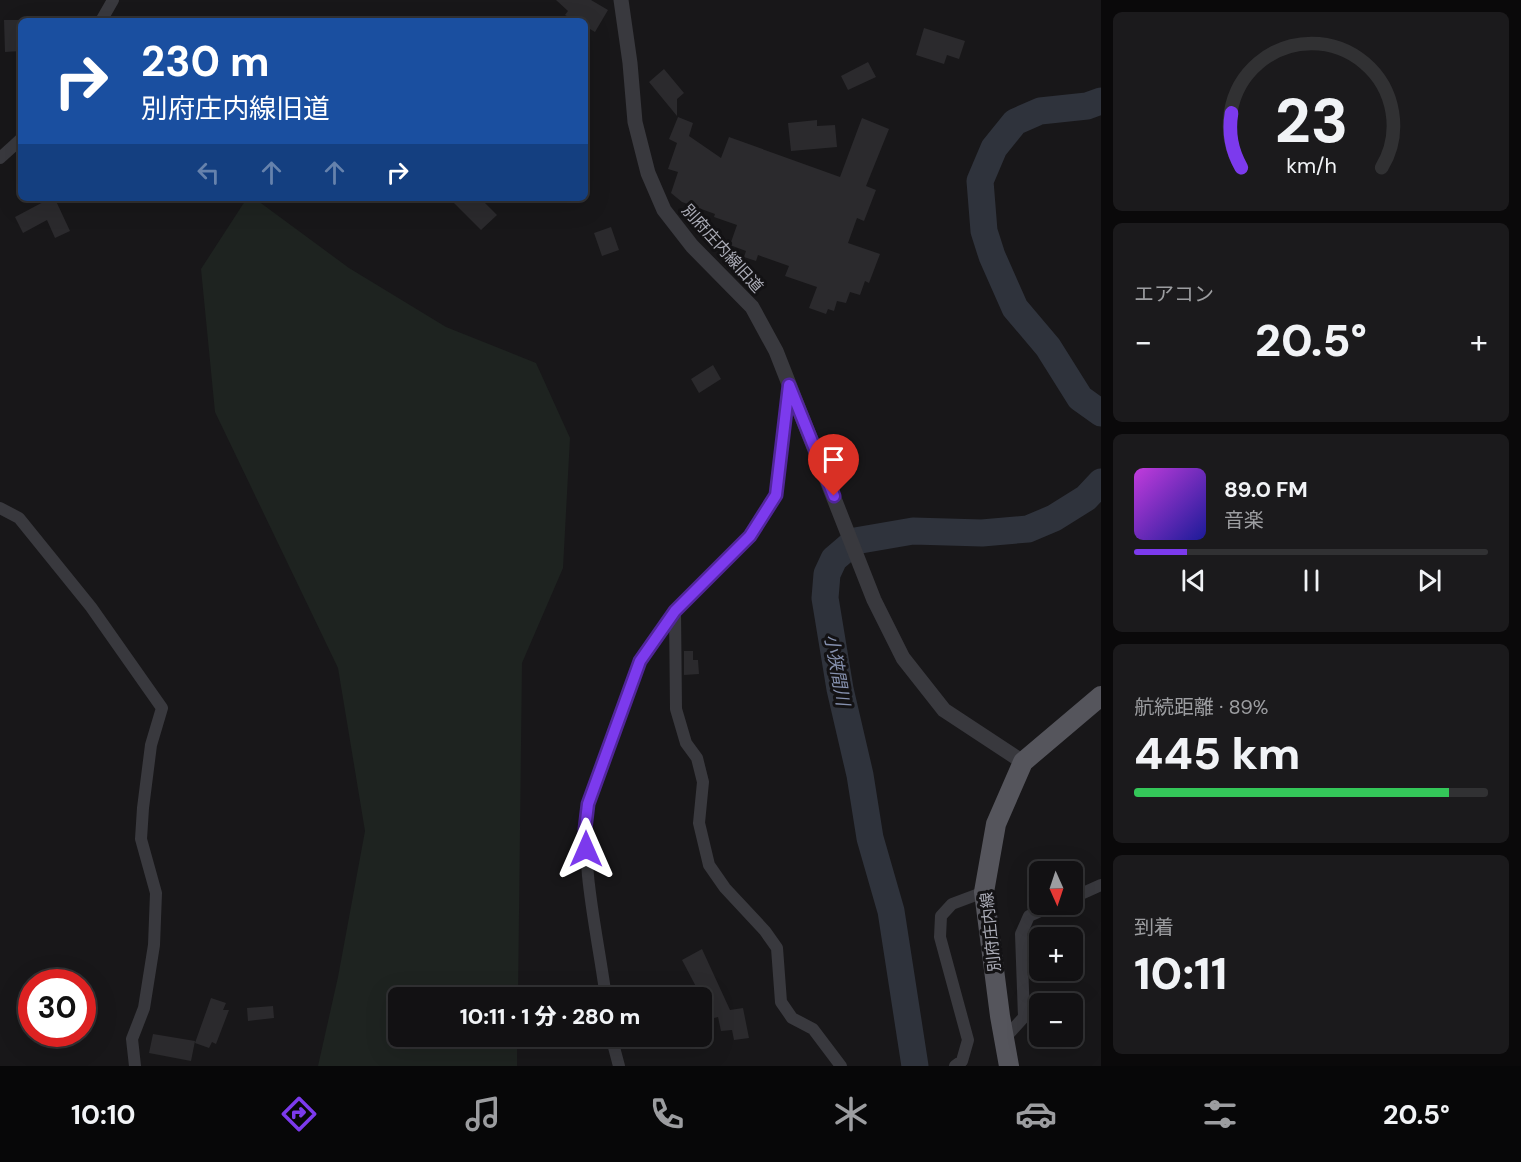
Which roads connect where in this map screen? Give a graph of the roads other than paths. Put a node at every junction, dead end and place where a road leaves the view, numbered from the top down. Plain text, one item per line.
1 (113, 0) edge
2 (621, 0) edge
3 (103, 18) edge
4 (18, 142) edge
5 (0, 158) edge
6 (789, 385) junction
7 (0, 508) edge
8 (675, 611) junction
9 (1101, 696) edge
10 (1023, 762) junction
11 (1101, 885) edge
12 (984, 892) junction
13 (1083, 893) edge
14 (1031, 915) edge
15 (604, 987) edge
16 (1004, 1039) junction
17 (614, 1047) edge
18 (135, 1066) edge
19 (619, 1066) edge
20 (841, 1066) edge
21 (955, 1066) edge
22 (1009, 1066) edge

1 - 3 street
2 - 6 street, 別府庄内線旧道
4 - 5 street
6 - 8 street
6 - 10 street, 別府庄内線旧道
7 - 18 street
8 - 15 street
8 - 20 street
9 - 10 main road, 別府庄内線
10 - 12 main road, 別府庄内線
11 - 13 street
12 - 16 main road, 別府庄内線
12 - 21 street
14 - 16 street
16 - 22 main road, 別府庄内線
17 - 19 street

